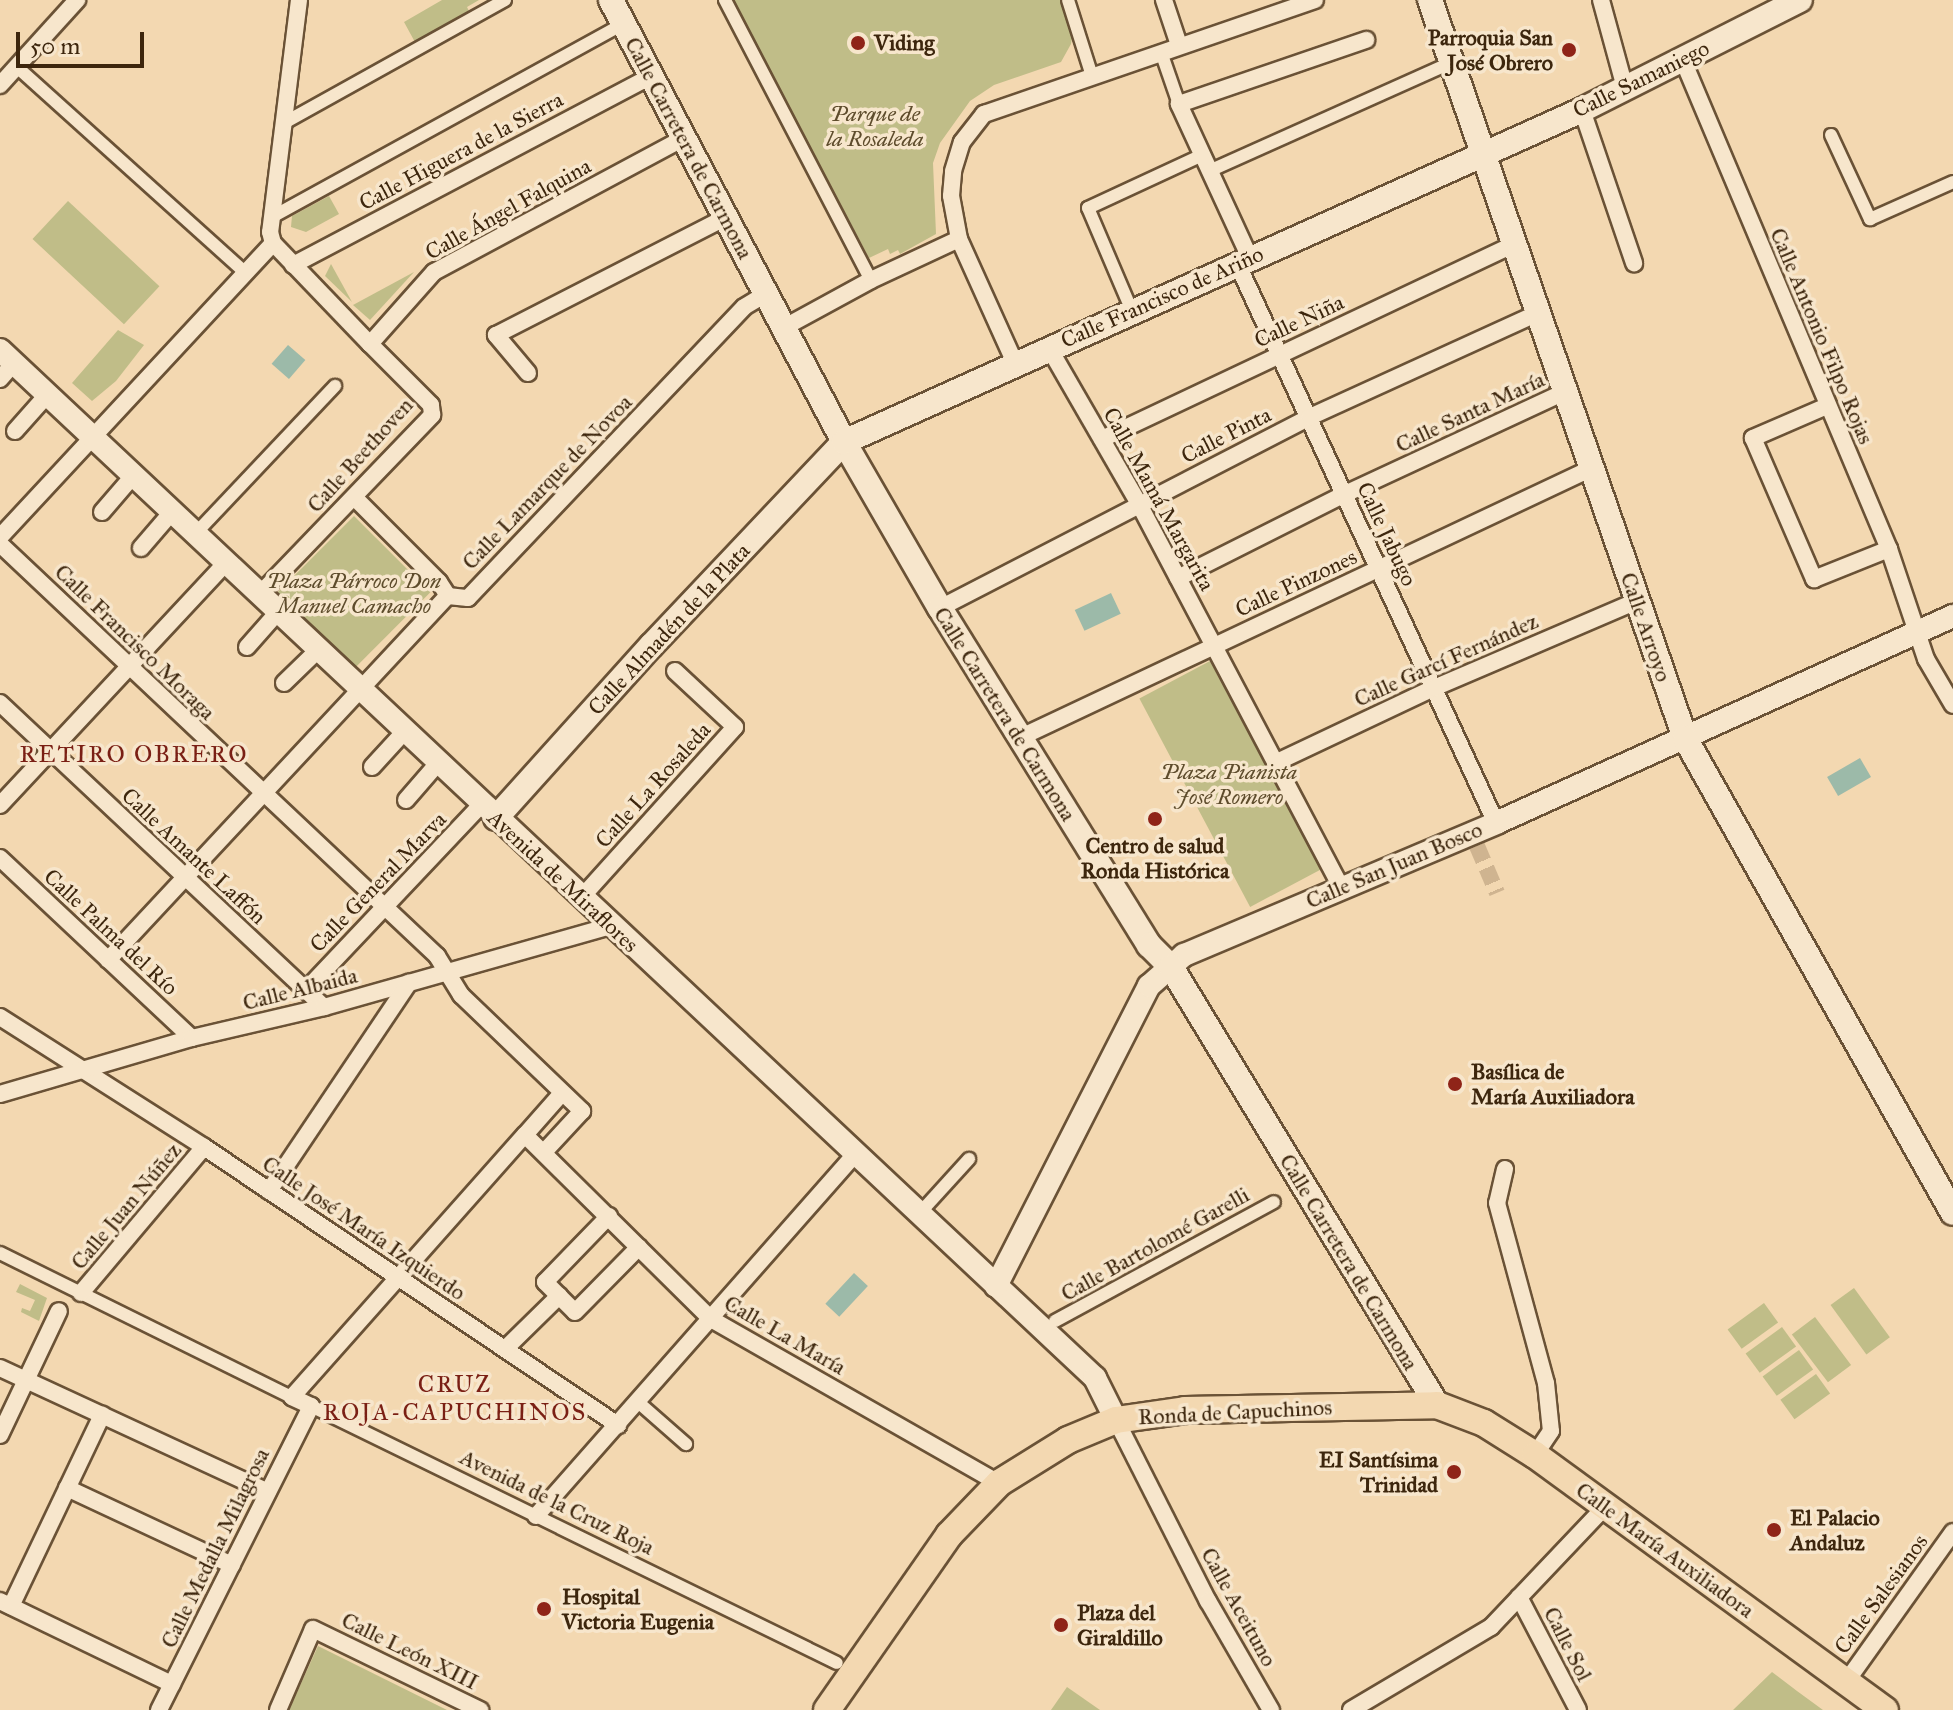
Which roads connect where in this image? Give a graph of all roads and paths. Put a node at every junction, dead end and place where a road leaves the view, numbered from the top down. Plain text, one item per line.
1 (77, 0) edge
2 (299, 0) edge
3 (505, 0) edge
4 (611, 0) edge
5 (725, 0) edge
6 (1068, 0) edge
7 (1164, 0) edge
8 (1315, 0) edge
9 (1430, 0) edge
10 (1601, 0) edge
11 (1800, 0) edge
12 (623, 24) junction
13 (1366, 40) dead end
14 (1179, 45) junction
15 (1161, 52) junction
16 (1682, 58) junction
17 (1451, 63) junction
18 (17, 67) junction
19 (1092, 76) junction
20 (650, 77) junction
21 (0, 85) edge
22 (1625, 88) junction
23 (1179, 104) junction
24 (1582, 110) junction
25 (284, 123) junction
26 (1831, 135) dead end
27 (684, 138) junction
28 (1481, 154) junction
29 (1206, 163) junction
30 (1953, 182) edge
31 (272, 217) junction
32 (725, 218) junction
33 (959, 239) junction
34 (273, 243) junction
35 (1515, 244) junction
36 (1244, 260) junction
37 (1634, 263) dead end
38 (293, 265) junction
39 (245, 272) junction
40 (871, 280) junction
41 (766, 294) junction
42 (1132, 311) junction
43 (1538, 313) junction
44 (783, 328) junction
45 (370, 344) junction
46 (1049, 348) junction
47 (1281, 354) junction
48 (1015, 363) junction
49 (5, 364) edge
50 (528, 373) dead end
51 (335, 386) dead end
52 (1565, 392) junction
53 (47, 395) junction
54 (1827, 406) junction
55 (1310, 417) junction
56 (15, 431) dead end
57 (93, 438) junction
58 (1102, 439) junction
59 (844, 442) junction
60 (1592, 468) junction
61 (133, 476) junction
62 (1345, 494) junction
63 (355, 498) junction
64 (1139, 504) junction
65 (102, 512) dead end
66 (172, 512) junction
67 (195, 534) junction
68 (0, 537) edge
69 (0, 544) edge
70 (141, 548) dead end
71 (1889, 549) junction
72 (226, 563) junction
73 (1379, 568) junction
74 (1178, 578) junction
75 (259, 595) junction
76 (448, 596) junction
77 (1637, 601) junction
78 (940, 608) junction
79 (278, 612) junction
80 (1953, 616) edge
81 (1917, 632) junction
82 (1214, 646) junction
83 (247, 647) dead end
84 (318, 650) junction
85 (128, 665) junction
86 (675, 671) dead end
87 (284, 683) dead end
88 (1434, 688) junction
89 (362, 691) junction
90 (0, 703) edge
91 (1953, 705) edge
92 (404, 732) junction
93 (1019, 738) junction
94 (1685, 738) junction
95 (50, 752) junction
96 (438, 763) junction
97 (1275, 763) junction
98 (372, 767) dead end
99 (263, 795) junction
100 (406, 800) dead end
101 (0, 805) edge
102 (489, 811) junction
103 (1496, 823) junction
104 (0, 858) edge
105 (186, 879) junction
106 (1340, 886) junction
107 (581, 898) junction
108 (385, 906) junction
109 (611, 926) junction
110 (108, 960) junction
111 (1171, 967) junction
112 (447, 972) junction
113 (409, 983) junction
114 (306, 990) junction
115 (324, 1007) junction
116 (0, 1017) edge
117 (192, 1038) junction
118 (85, 1070) junction
119 (562, 1093) junction
120 (0, 1094) edge
121 (525, 1135) junction
122 (204, 1147) junction
123 (544, 1152) junction
124 (854, 1155) junction
125 (969, 1159) dead end
126 (1505, 1169) dead end
127 (269, 1191) junction
128 (1274, 1202) dead end
129 (1953, 1213) edge
130 (918, 1215) junction
131 (609, 1216) junction
132 (639, 1247) junction
133 (0, 1253) edge
134 (397, 1276) junction
135 (996, 1286) junction
136 (81, 1293) junction
137 (559, 1296) junction
138 (59, 1311) dead end
139 (711, 1319) junction
140 (1055, 1321) dead end
141 (505, 1349) junction
142 (0, 1368) edge
143 (26, 1380) junction
144 (1432, 1396) junction
145 (292, 1397) junction
146 (638, 1402) junction
147 (311, 1406) junction
148 (102, 1415) junction
149 (1116, 1420) junction
150 (618, 1425) junction
151 (0, 1435) edge
152 (686, 1444) dead end
153 (1535, 1455) junction
154 (999, 1483) junction
155 (67, 1488) junction
156 (268, 1492) junction
157 (1604, 1508) junction
158 (536, 1516) junction
159 (1953, 1532) edge
160 (232, 1565) junction
161 (1519, 1597) junction
162 (6, 1604) edge
163 (837, 1663) dead end
164 (1846, 1682) junction
165 (172, 1684) junction
166 (159, 1710) edge
167 (278, 1710) edge
168 (480, 1710) edge
169 (827, 1710) edge
170 (1271, 1710) edge
171 (1344, 1710) edge
172 (1351, 1710) edge
173 (1578, 1710) edge
174 (1885, 1710) edge

1 - 18 street
2 - 25 street
3 - 25 street
4 - 12 main road, Calle Carretera de Carmona
5 - 40 street
6 - 19 street
7 - 14 street
8 - 14 street
9 - 17 main road, Calle Arroyo
10 - 22 street
11 - 16 main road, Calle Samaniego
12 - 20 main road, Calle Carretera de Carmona
12 - 31 street
13 - 23 street
14 - 15 street
15 - 19 street
15 - 23 street, Calle Jabugo
16 - 22 main road, Calle Samaniego
16 - 54 street, Calle Antonio Filpo Rojas
17 - 28 main road, Calle Arroyo
17 - 29 street
18 - 21 street
18 - 39 street
19 - 33 street
20 - 27 main road, Calle Carretera de Carmona
20 - 38 street, Calle Higuera de la Sierra
22 - 24 main road, Calle Samaniego
23 - 29 street, Calle Jabugo
24 - 28 main road, Calle Samaniego
24 - 37 street
25 - 31 street
26 - 30 street
27 - 32 main road, Calle Carretera de Carmona
27 - 45 street, Calle Ángel Falquina
28 - 35 main road, Calle Arroyo
28 - 36 main road, Calle Francisco de Ariño
29 - 36 street, Calle Jabugo
29 - 42 street
31 - 34 street
32 - 41 main road, Calle Carretera de Carmona
32 - 50 street
33 - 40 street
33 - 48 street
34 - 38 street
34 - 39 street
35 - 43 main road, Calle Arroyo
35 - 47 street, Calle Niña
36 - 42 main road, Calle Francisco de Ariño
36 - 47 street, Calle Jabugo
38 - 45 street
39 - 57 street
40 - 44 street
41 - 44 main road, Calle Carretera de Carmona
41 - 76 street, Calle Lamarque de Novoa
42 - 46 main road, Calle Francisco de Ariño
43 - 52 main road, Calle Arroyo
43 - 55 street, Calle Pinta
44 - 59 main road, Calle Carretera de Carmona
45 - 63 street, Calle Beethoven
46 - 48 main road, Calle Francisco de Ariño
46 - 58 street, Calle Mamá Margarita
47 - 55 street, Calle Jabugo
47 - 58 street, Calle Niña
48 - 59 main road, Calle Francisco de Ariño
49 - 53 street, Avenida de Miraflores
51 - 67 street
52 - 60 main road, Calle Arroyo
52 - 62 street, Calle Santa María
53 - 56 street
53 - 57 street, Avenida de Miraflores
54 - 71 street, Calle Antonio Filpo Rojas
54 - 71 street
55 - 62 street, Calle Jabugo
55 - 64 street, Calle Pinta
57 - 61 street, Avenida de Miraflores
57 - 68 street
58 - 64 street, Calle Mamá Margarita
59 - 78 main road, Calle Carretera de Carmona
59 - 102 main road, Calle Almadén de la Plata
60 - 73 street, Calle Pinzones
60 - 77 main road, Calle Arroyo
61 - 65 street
61 - 66 street, Avenida de Miraflores
62 - 73 street, Calle Jabugo
62 - 74 street, Calle Santa María
63 - 75 street, Calle Beethoven
63 - 76 street
64 - 74 street, Calle Mamá Margarita
64 - 78 street, Calle Pinta
66 - 67 street, Avenida de Miraflores
66 - 70 street
67 - 72 street, Avenida de Miraflores
69 - 85 street, Calle Francisco Moraga
71 - 81 street, Calle Antonio Filpo Rojas
72 - 75 street, Avenida de Miraflores
72 - 85 street
73 - 82 street, Calle Pinzones
73 - 88 street, Calle Jabugo
74 - 82 street, Calle Mamá Margarita
75 - 79 street, Avenida de Miraflores
76 - 89 street, Calle Lamarque de Novoa
77 - 88 street, Calle Garcí Fernández
77 - 94 main road, Calle Arroyo
78 - 93 main road, Calle Carretera de Carmona
79 - 83 street
79 - 84 street, Avenida de Miraflores
80 - 81 street, Calle San Juan Bosco
81 - 91 street, Calle Antonio Filpo Rojas
81 - 94 street, Calle San Juan Bosco
82 - 93 street, Calle Pinzones
82 - 97 street, Calle Mamá Margarita
84 - 87 street
84 - 89 street, Avenida de Miraflores
85 - 95 street
85 - 99 street, Calle Francisco Moraga
86 - 107 street, Calle La Rosaleda
88 - 97 street, Calle Garcí Fernández
88 - 103 street, Calle Jabugo
89 - 92 street, Avenida de Miraflores
89 - 99 street, Calle Lamarque de Novoa
90 - 95 street, Calle Amante Laffón
92 - 96 street, Avenida de Miraflores
92 - 98 street
93 - 111 main road, Calle Carretera de Carmona
94 - 103 street, Calle San Juan Bosco
94 - 129 main road, Calle Arroyo
95 - 101 street
95 - 105 street, Calle Amante Laffón
96 - 100 street
96 - 102 street, Avenida de Miraflores
97 - 106 street, Calle Mamá Margarita
99 - 105 street, Calle Lamarque de Novoa
99 - 108 street, Calle Francisco Moraga
102 - 107 street, Avenida de Miraflores
102 - 108 street, Calle General Marva
103 - 106 street, Calle San Juan Bosco
104 - 110 street, Calle Palma del Río
105 - 110 street, Calle Lamarque de Novoa
105 - 114 street, Calle Amante Laffón
106 - 111 street, Calle San Juan Bosco
107 - 109 street, Avenida de Miraflores
108 - 112 street, Calle Francisco Moraga
108 - 114 street, Calle General Marva
109 - 112 street, Calle Albaida
109 - 124 street, Avenida de Miraflores
110 - 117 street, Calle Palma del Río
111 - 135 street, Calle San Juan Bosco
111 - 144 main road, Calle Carretera de Carmona
112 - 113 street, Calle Albaida
112 - 119 street, Calle Francisco Moraga
113 - 115 street, Calle Albaida
113 - 127 street
114 - 115 street, Calle Amante Laffón
115 - 117 street, Calle Albaida
116 - 118 street, Calle José María Izquierdo
117 - 118 street, Calle Albaida
118 - 120 street, Calle Albaida
118 - 122 street, Calle José María Izquierdo
119 - 121 street
119 - 123 street
121 - 123 street, Calle La María
121 - 134 street
122 - 127 street, Calle José María Izquierdo
122 - 136 street, Calle Juan Núñez
123 - 131 street, Calle La María
124 - 130 street, Avenida de Miraflores
124 - 139 street
125 - 130 street
126 - 153 street
127 - 134 street, Calle José María Izquierdo
128 - 140 street, Calle Bartolomé Garelli
130 - 135 street, Avenida de Miraflores
131 - 132 street, Calle La María
131 - 137 street
132 - 137 street
132 - 139 street, Calle La María
133 - 136 street, Avenida de la Cruz Roja
134 - 141 street, Calle José María Izquierdo
134 - 145 street
135 - 149 street, Avenida de Miraflores
136 - 145 street, Avenida de la Cruz Roja
137 - 141 street
138 - 143 street
139 - 146 street
139 - 154 street, Calle La María
141 - 150 street, Calle José María Izquierdo
142 - 143 street
143 - 148 street
143 - 151 street
144 - 149 main road, Ronda de Capuchinos
144 - 153 main road, Calle María Auxiliadora
145 - 147 street, Avenida de la Cruz Roja
146 - 150 street
146 - 152 street
147 - 156 street, Calle Medalla Milagrosa
147 - 158 street, Avenida de la Cruz Roja
148 - 155 street
148 - 156 street
149 - 154 main road, Ronda de Capuchinos
149 - 170 street, Calle Aceituno
150 - 158 street
153 - 157 main road, Calle María Auxiliadora
154 - 169 main road, Ronda de Capuchinos
155 - 160 street
155 - 162 street
156 - 160 street, Calle Medalla Milagrosa
157 - 161 street
157 - 164 main road, Calle María Auxiliadora
158 - 163 street, Avenida de la Cruz Roja
159 - 164 street, Calle Salesianos
160 - 165 street, Calle Medalla Milagrosa
161 - 172 street
161 - 173 street, Calle Sol
162 - 165 street
164 - 174 main road, Calle María Auxiliadora
165 - 166 street, Calle Medalla Milagrosa
167 - 168 street, Calle León XIII
171 - 172 street

